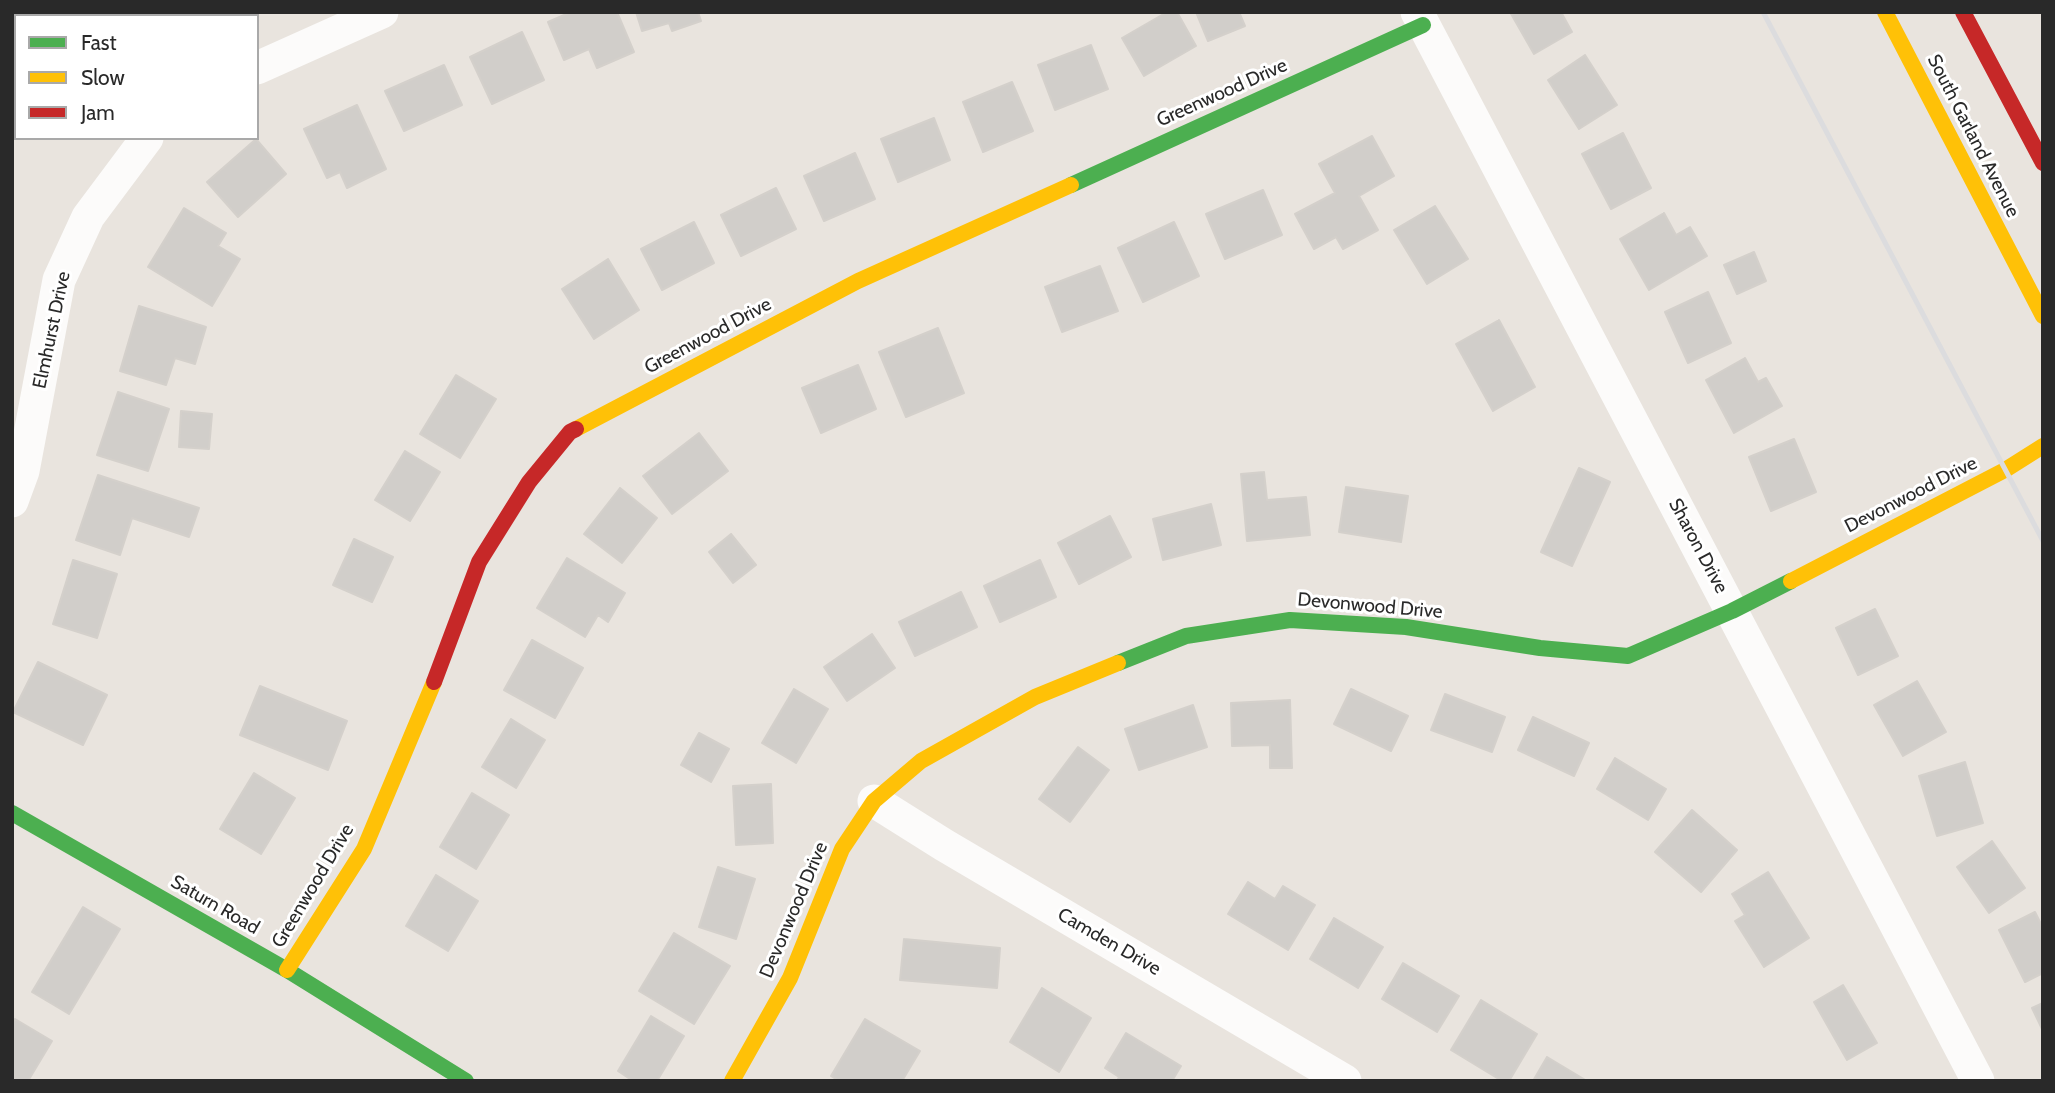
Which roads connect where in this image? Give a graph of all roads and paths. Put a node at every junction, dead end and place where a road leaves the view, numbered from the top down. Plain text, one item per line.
1 (382, 12) edge
2 (1885, 12) edge
3 (1963, 12) edge
4 (1420, 18) edge
5 (259, 67) edge
6 (145, 140) edge
7 (2043, 163) edge
8 (2043, 316) edge
9 (2043, 446) edge
10 (12, 501) edge
11 (1732, 611) junction
12 (874, 801) junction
13 (13, 815) edge
14 (287, 970) junction
15 (466, 1081) edge
16 (732, 1081) edge
17 (1345, 1081) edge
18 (1978, 1081) edge

1 - 5 street
2 - 8 street, South Garland Avenue
3 - 7 street
4 - 11 street, Sharon Drive
4 - 14 street, Greenwood Drive
6 - 10 street, Elmhurst Drive
9 - 11 street, Devonwood Drive
11 - 12 street, Devonwood Drive
11 - 18 street, Sharon Drive
12 - 16 street, Devonwood Drive
12 - 17 street, Camden Drive
13 - 14 street, Saturn Road
14 - 15 street, Saturn Road

